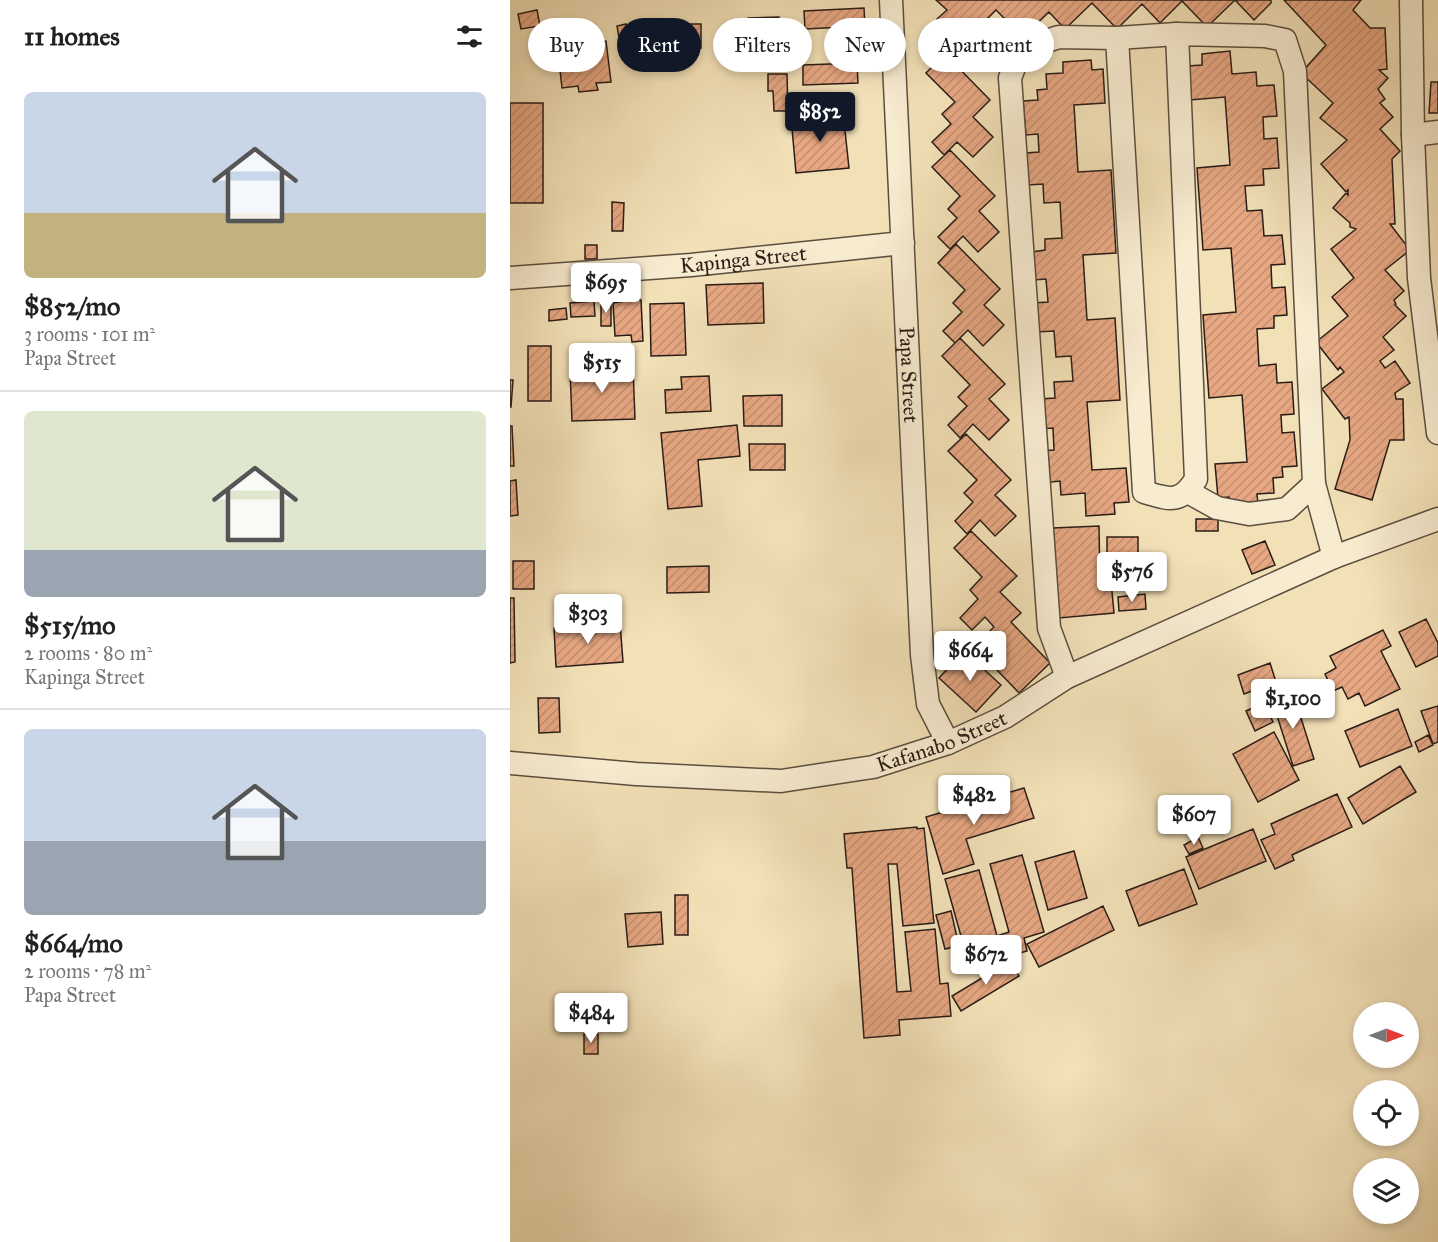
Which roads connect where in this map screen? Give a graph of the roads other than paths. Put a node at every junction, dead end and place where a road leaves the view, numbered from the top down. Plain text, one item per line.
1 (891, 0) edge
2 (1411, 0) edge
3 (1177, 34) junction
4 (1117, 38) junction
5 (1438, 132) edge
6 (1413, 135) junction
7 (903, 243) junction
8 (510, 278) edge
9 (1438, 433) edge
10 (1314, 484) junction
11 (1188, 492) junction
12 (1438, 519) edge
13 (1335, 557) junction
14 (1067, 677) junction
15 (948, 742) junction
16 (510, 763) edge

1 - 7 street, Papa Street
2 - 6 street
3 - 4 street
3 - 10 street
3 - 11 street
4 - 11 street
4 - 14 street
5 - 6 street
6 - 9 street
7 - 8 street, Kapinga Street
7 - 15 street, Papa Street
10 - 11 street
10 - 13 street
12 - 13 street, Kafanabo Street
13 - 14 street, Kafanabo Street
14 - 15 street, Kafanabo Street
15 - 16 street, Kafanabo Street

